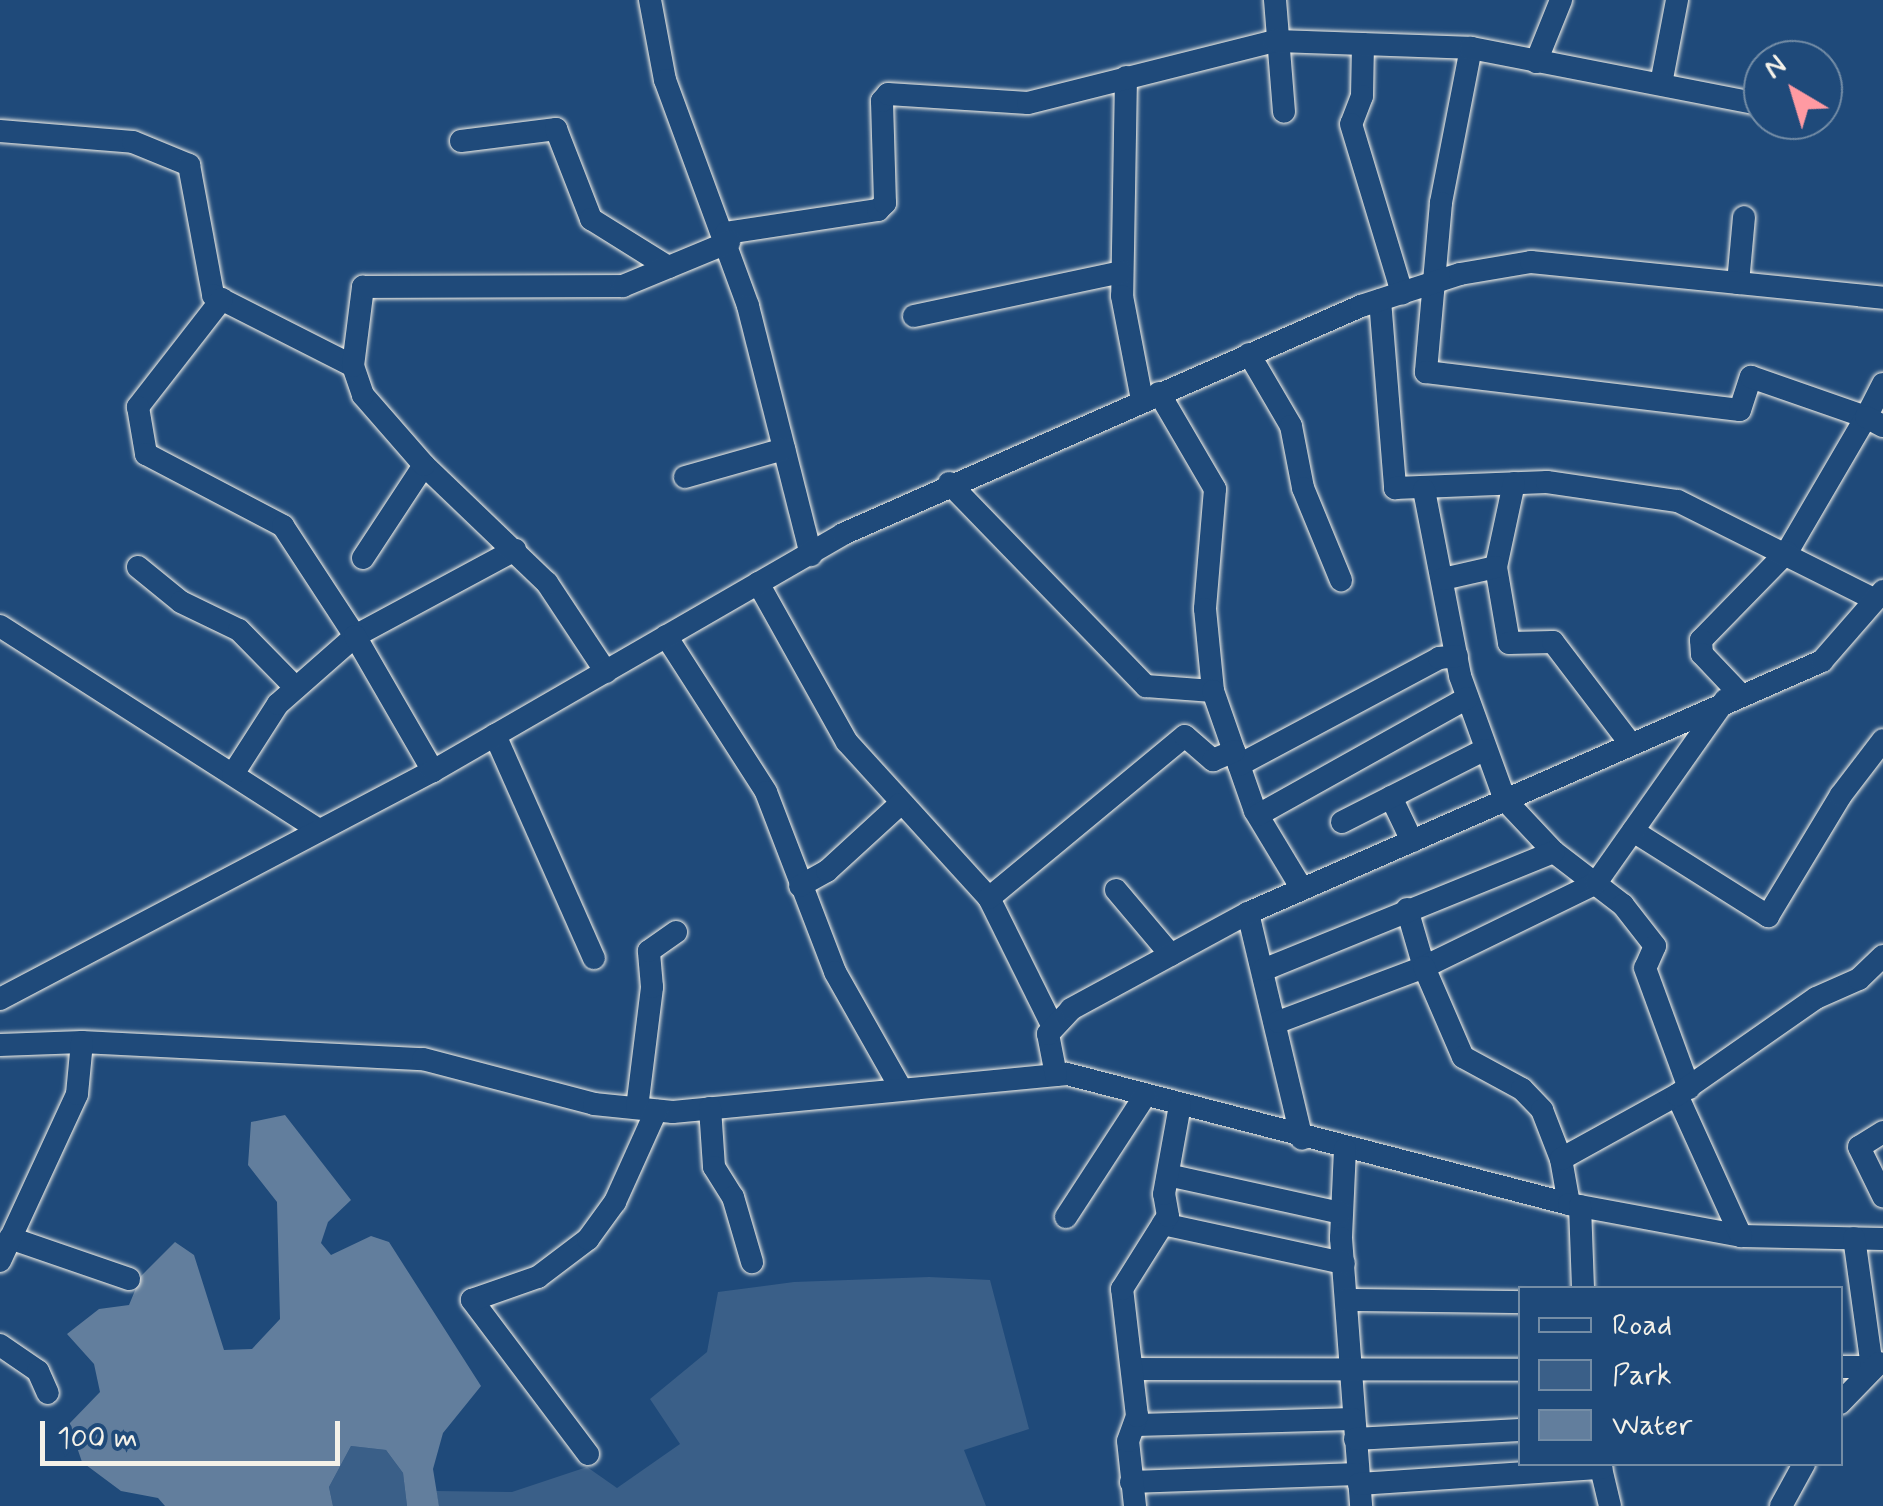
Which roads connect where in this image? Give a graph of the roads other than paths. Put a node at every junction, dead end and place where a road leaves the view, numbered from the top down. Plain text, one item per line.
1 (650, 0) edge
2 (1275, 0) edge
3 (1561, 0) edge
4 (1677, 0) edge
5 (1276, 41) junction
6 (1362, 44) junction
7 (1472, 48) junction
8 (1536, 62) junction
9 (1126, 77) junction
10 (1661, 84) junction
11 (1743, 100) edge
12 (1284, 112) dead end
13 (0, 131) edge
14 (461, 142) dead end
15 (1744, 217) dead end
16 (727, 237) junction
17 (668, 267) junction
18 (1121, 272) junction
19 (1438, 283) junction
20 (1738, 283) junction
21 (1391, 296) junction
22 (1883, 298) edge
23 (222, 299) junction
24 (914, 316) dead end
25 (1249, 354) junction
26 (352, 366) junction
27 (1883, 384) edge
28 (1150, 396) junction
29 (1874, 421) edge
30 (784, 449) junction
31 (424, 465) junction
32 (684, 476) dead end
33 (949, 483) junction
34 (1514, 483) junction
35 (1424, 490) junction
36 (515, 550) junction
37 (1786, 552) junction
38 (811, 555) junction
39 (362, 558) dead end
40 (138, 567) dead end
41 (1496, 567) junction
42 (1443, 579) junction
43 (1340, 580) dead end
44 (758, 583) junction
45 (1879, 595) edge
46 (0, 626) edge
47 (355, 636) junction
48 (666, 636) junction
49 (1457, 656) junction
50 (606, 672) junction
51 (296, 688) junction
52 (1213, 691) junction
53 (1733, 696) junction
54 (1467, 698) junction
55 (495, 736) junction
56 (1883, 740) edge
57 (1630, 743) junction
58 (1484, 750) junction
59 (1237, 758) junction
60 (433, 771) junction
61 (233, 774) junction
62 (1391, 798) junction
63 (1505, 800) junction
64 (900, 804) junction
65 (1258, 815) junction
66 (1342, 822) dead end
67 (319, 830) junction
68 (1633, 831) junction
69 (1412, 841) junction
70 (1554, 852) junction
71 (1596, 883) junction
72 (800, 886) junction
73 (1302, 889) junction
74 (1116, 890) dead end
75 (990, 898) junction
76 (1407, 909) junction
77 (1248, 913) junction
78 (676, 932) dead end
79 (1171, 955) junction
80 (1883, 956) edge
81 (594, 958) dead end
82 (1424, 967) junction
83 (1264, 970) junction
84 (0, 998) edge
85 (1278, 1022) junction
86 (1052, 1026) junction
87 (82, 1042) junction
88 (0, 1045) edge
89 (1056, 1076) junction
90 (900, 1087) junction
91 (1683, 1092) junction
92 (1145, 1096) junction
93 (1180, 1105) junction
94 (710, 1108) junction
95 (647, 1110) junction
96 (1883, 1132) edge
97 (1302, 1139) junction
98 (1345, 1149) junction
99 (1562, 1159) junction
100 (1168, 1175) junction
101 (1883, 1196) edge
102 (1574, 1205) junction
103 (1341, 1213) junction
104 (1066, 1217) dead end
105 (1163, 1224) junction
106 (1740, 1236) junction
107 (10, 1238) junction
108 (1854, 1238) junction
109 (1883, 1238) edge
110 (0, 1260) edge
111 (752, 1262) dead end
112 (1344, 1263) junction
113 (130, 1279) dead end
114 (1583, 1286) edge
115 (1346, 1300) junction
116 (1518, 1302) edge
117 (0, 1346) edge
118 (1877, 1364) edge
119 (1843, 1368) edge
120 (1350, 1369) junction
121 (1132, 1370) junction
122 (1518, 1370) edge
123 (48, 1393) dead end
124 (1843, 1400) edge
125 (1137, 1425) junction
126 (1354, 1429) junction
127 (1518, 1430) edge
128 (588, 1454) dead end
129 (1601, 1466) edge
130 (1803, 1466) edge
131 (1132, 1482) junction
132 (1359, 1488) edge
133 (1135, 1506) edge
134 (1610, 1506) edge
135 (1782, 1506) edge

1 - 16 street
2 - 5 street
3 - 8 street
4 - 10 street
5 - 6 street
5 - 9 street
5 - 12 street
6 - 7 street
6 - 21 street
7 - 8 street
7 - 19 street
8 - 10 street
9 - 16 street
9 - 18 street
10 - 11 street
13 - 23 street
14 - 17 street
15 - 20 street
16 - 17 street
16 - 30 street
17 - 26 street
18 - 24 street
18 - 28 street
19 - 20 street
19 - 21 street
19 - 29 street
20 - 22 street
21 - 25 street
21 - 35 street
23 - 26 street
23 - 47 street
25 - 28 street
25 - 43 street
26 - 31 street
27 - 29 street
28 - 33 street
28 - 52 street
29 - 37 street
30 - 32 street
30 - 38 street
31 - 36 street
31 - 39 street
33 - 38 street
33 - 52 street
34 - 35 street
34 - 37 street
34 - 41 street
35 - 42 street
36 - 47 street
36 - 50 street
37 - 45 street
37 - 53 street
38 - 44 street
40 - 51 street
41 - 42 street
41 - 57 street
42 - 49 street
44 - 48 street
44 - 64 street
45 - 53 street
46 - 61 street
47 - 51 street
47 - 60 street
48 - 50 street
48 - 72 street
49 - 54 street
49 - 59 street
50 - 55 street
51 - 61 street
52 - 59 street
53 - 57 street
53 - 68 street
54 - 58 street
54 - 65 street
55 - 60 street
55 - 81 street
56 - 68 street
57 - 63 street
58 - 62 street
58 - 63 street
59 - 65 street
59 - 75 street
60 - 67 street
61 - 67 street
62 - 66 street
62 - 69 street
63 - 69 street
63 - 70 street
64 - 72 street
64 - 75 street
65 - 73 street
67 - 84 street
68 - 71 street
69 - 73 street
70 - 71 street
70 - 76 street
71 - 82 street
71 - 91 street
72 - 90 street
73 - 77 street
74 - 79 street
75 - 86 street
76 - 82 street
76 - 83 street
77 - 79 street
77 - 83 street
78 - 95 street
79 - 86 street
80 - 91 street
82 - 85 street
82 - 99 street
83 - 85 street
85 - 97 street
86 - 89 street
87 - 88 street
87 - 95 street
87 - 107 street
89 - 90 street
89 - 92 street
90 - 94 street
91 - 99 street
91 - 106 street
92 - 93 street
92 - 104 street
93 - 97 street
93 - 100 street
94 - 95 street
94 - 111 street
95 - 128 street
96 - 101 street
97 - 98 street
98 - 102 street
98 - 103 street
99 - 102 street
100 - 103 street
100 - 105 street
102 - 106 street
102 - 114 street
103 - 112 street
105 - 112 street
105 - 121 street
106 - 108 street
107 - 110 street
107 - 113 street
108 - 109 street
108 - 118 street
112 - 115 street
115 - 116 street
115 - 120 street
117 - 123 street
118 - 119 street
118 - 124 street
120 - 121 street
120 - 122 street
120 - 126 street
121 - 125 street
125 - 126 street
125 - 131 street
126 - 127 street
126 - 132 street
129 - 132 street
129 - 134 street
130 - 135 street
131 - 132 street
131 - 133 street

